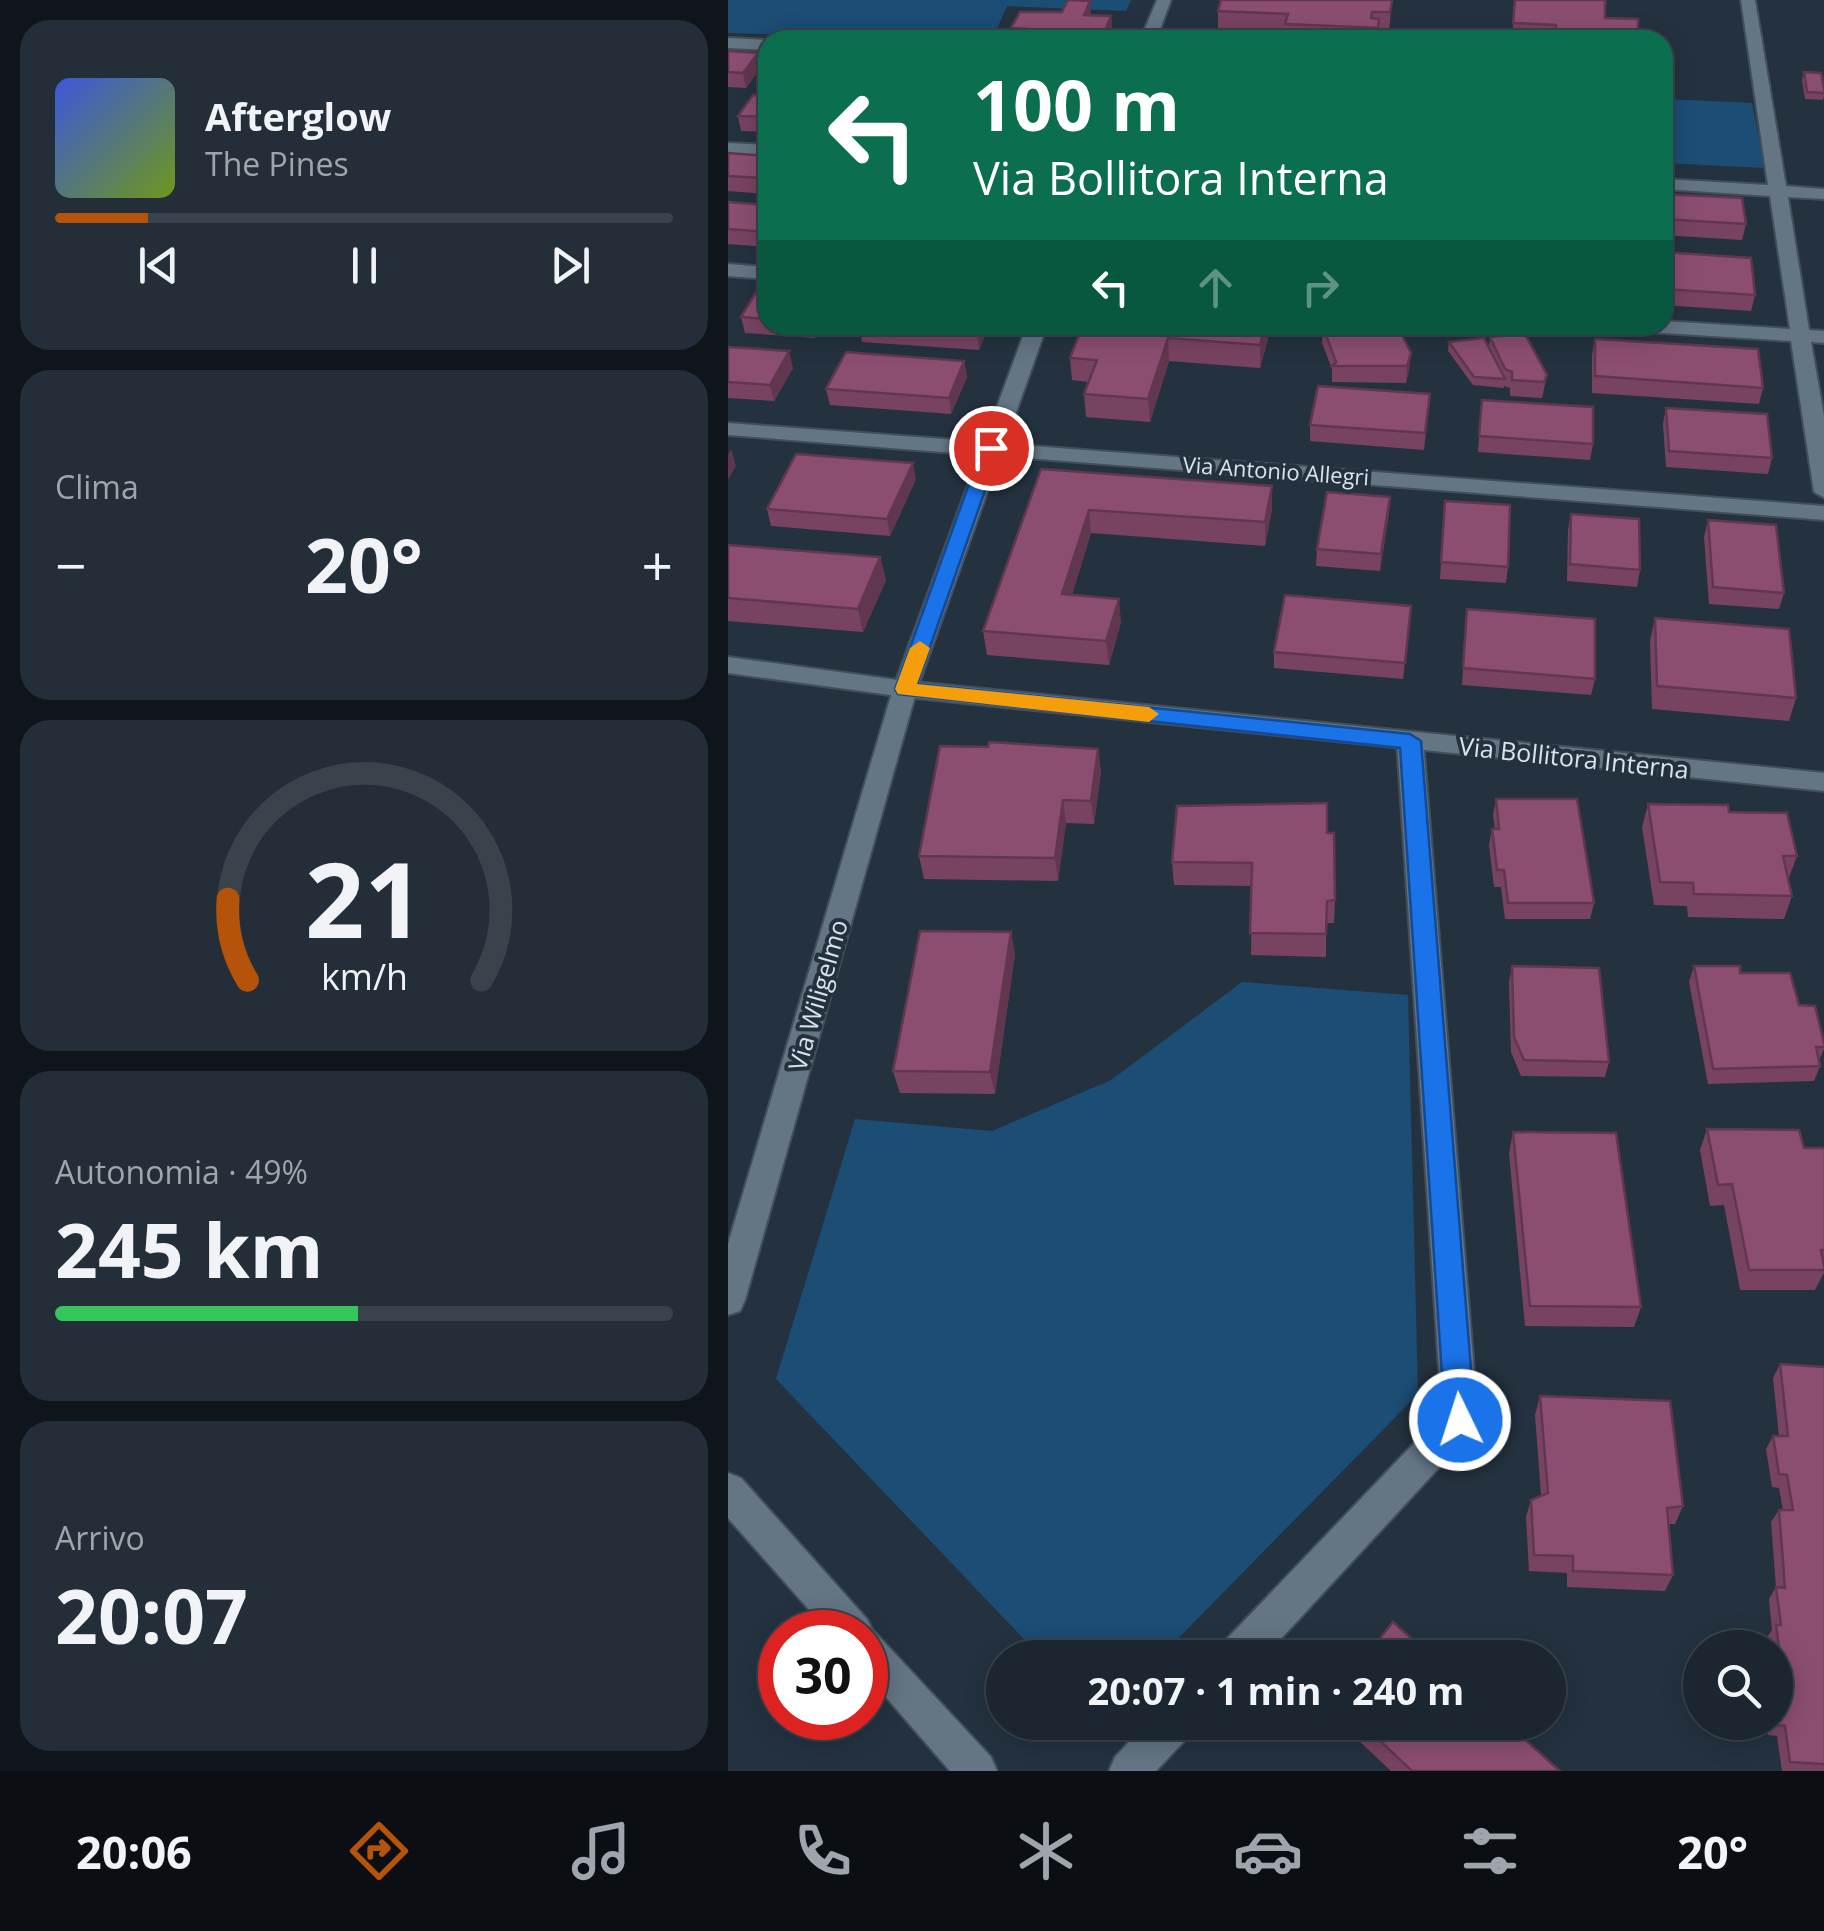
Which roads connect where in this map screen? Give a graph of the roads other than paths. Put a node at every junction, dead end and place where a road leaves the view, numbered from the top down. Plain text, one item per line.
1 (1164, 0) edge
2 (1748, 0) edge
3 (1152, 30) edge
4 (728, 43) edge
5 (758, 44) edge
6 (728, 148) edge
7 (758, 150) edge
8 (1673, 185) edge
9 (1780, 191) junction
10 (1824, 194) edge
11 (728, 270) edge
12 (758, 272) edge
13 (1673, 328) edge
14 (1032, 335) edge
15 (1800, 335) junction
16 (1824, 336) edge
17 (728, 429) edge
18 (991, 448) junction
19 (1824, 492) edge
20 (1824, 512) edge
21 (728, 665) edge
22 (905, 689) junction
23 (1410, 741) junction
24 (1824, 782) edge
25 (728, 1300) edge
26 (728, 1492) edge
27 (834, 1610) edge
28 (1253, 1640) edge
29 (888, 1671) edge
30 (1158, 1740) edge
31 (977, 1771) edge
32 (1129, 1771) edge

1 - 3 street
2 - 9 street
4 - 5 street
6 - 7 street
8 - 9 street
9 - 10 street
9 - 15 street
11 - 12 street
13 - 15 street
14 - 18 street, Via Wiligelmo
15 - 16 street
15 - 19 street
17 - 18 street, Via Antonio Allegri
18 - 20 street, Via Antonio Allegri
18 - 22 street, Via Wiligelmo
21 - 22 street, Via Bollitora Interna
22 - 23 street, Via Bollitora Interna
22 - 25 street, Via Wiligelmo
23 - 24 street, Via Bollitora Interna
23 - 28 street
26 - 27 street
29 - 31 street
30 - 32 street

